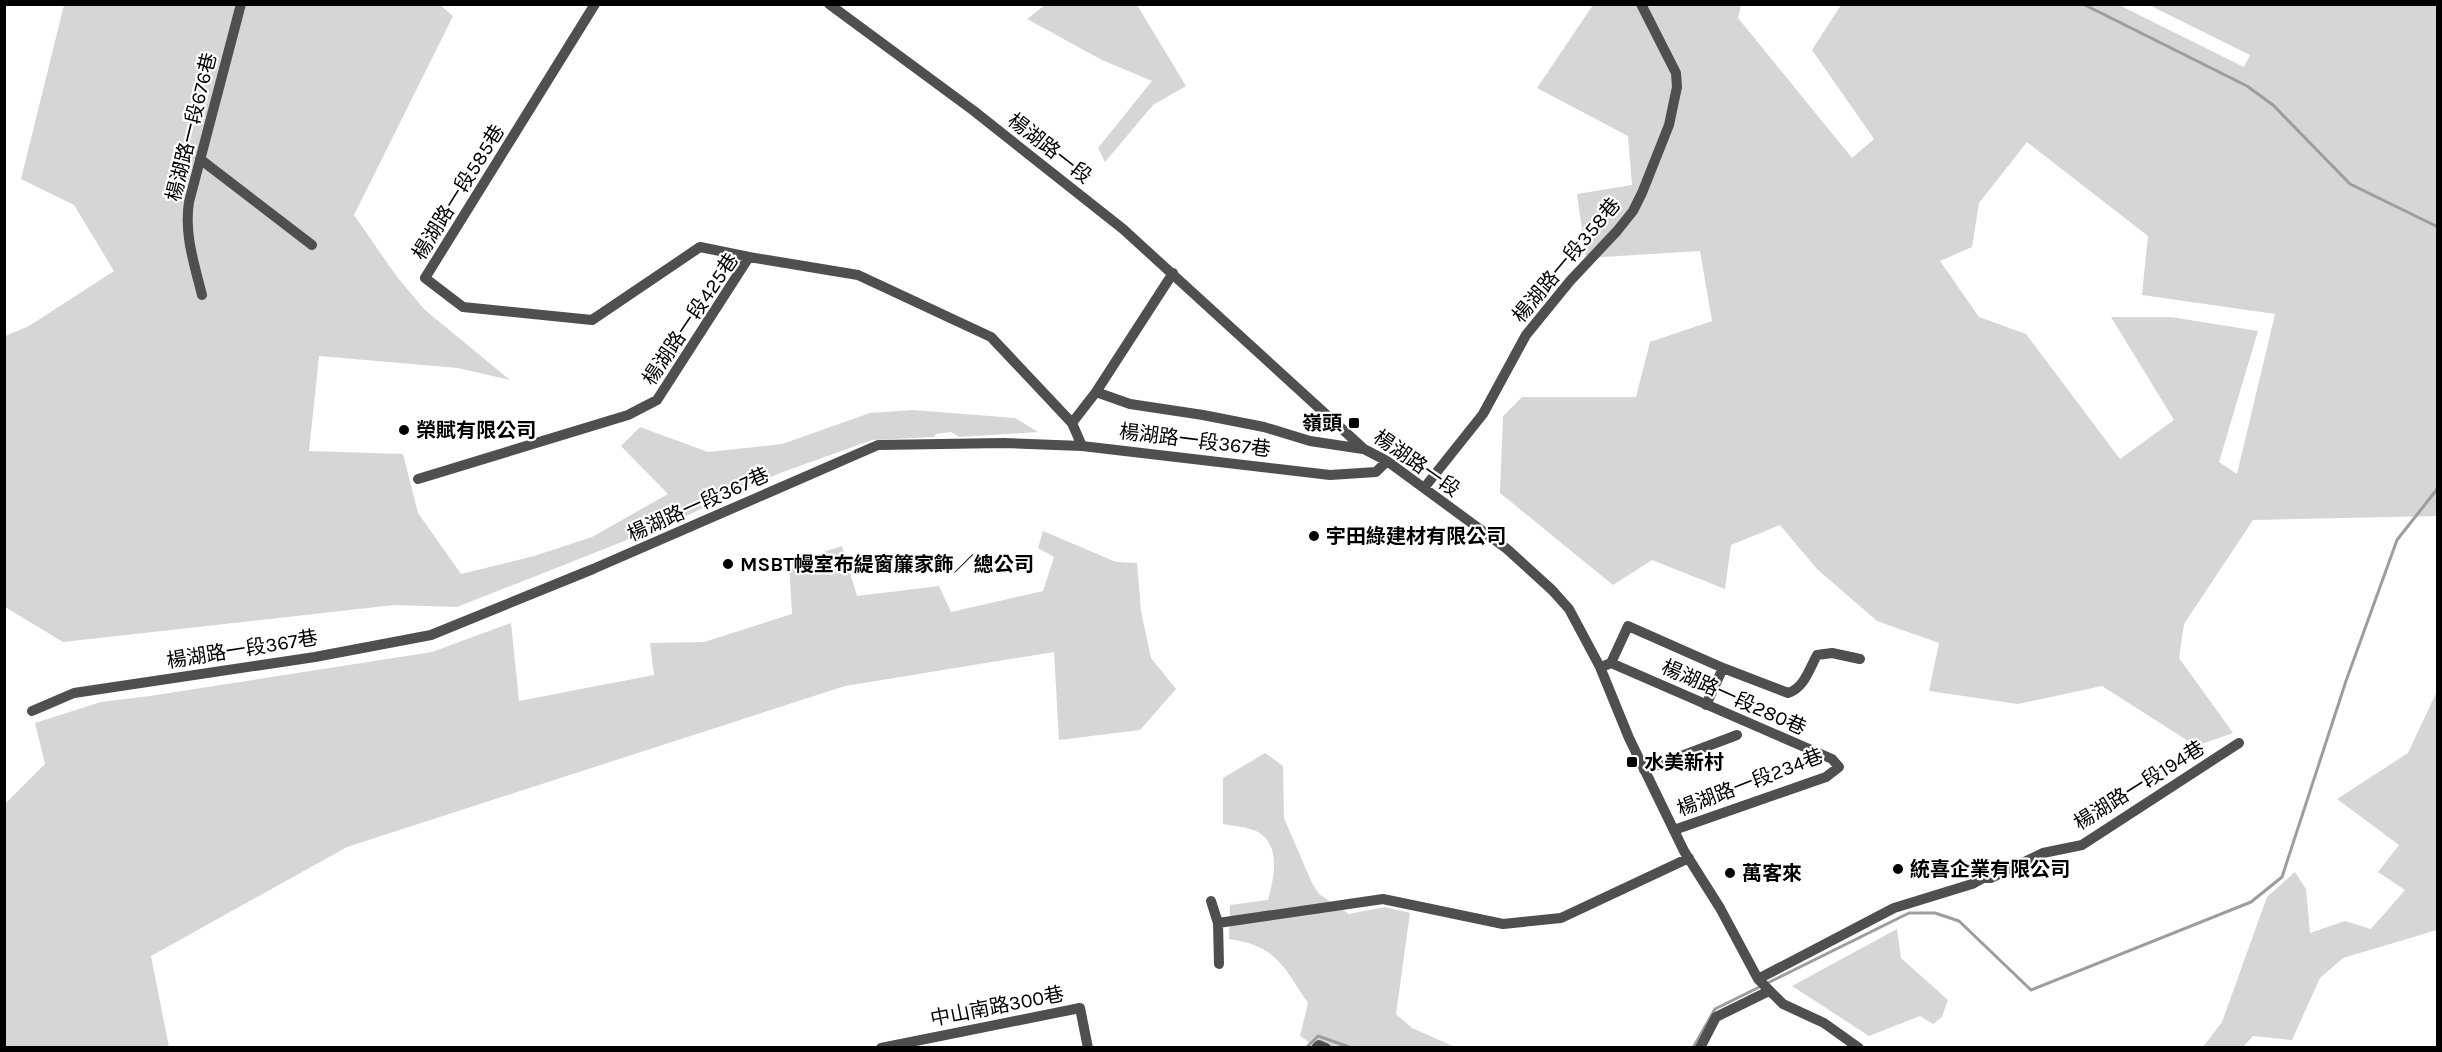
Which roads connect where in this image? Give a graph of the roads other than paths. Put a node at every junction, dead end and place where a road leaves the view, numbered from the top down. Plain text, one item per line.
1 (241, 4) edge
2 (595, 4) edge
3 (829, 4) edge
4 (1641, 4) edge
5 (200, 159) junction
6 (312, 244) dead end
7 (749, 257) junction
8 (1173, 273) junction
9 (202, 295) dead end
10 (1096, 392) junction
11 (1072, 423) junction
12 (1082, 446) junction
13 (1364, 449) junction
14 (1387, 461) junction
15 (418, 478) dead end
16 (1424, 488) junction
17 (1860, 659) dead end
18 (1606, 665) junction
19 (1723, 668) junction
20 (1706, 705) junction
21 (32, 711) dead end
22 (1737, 735) dead end
23 (2239, 742) dead end
24 (1839, 767) joint
25 (1644, 770) junction
26 (1674, 830) junction
27 (1689, 858) junction
28 (1211, 901) dead end
29 (1218, 923) junction
30 (1219, 964) dead end
31 (1764, 985) junction
32 (881, 1047) edge
33 (1088, 1047) edge
34 (1316, 1047) edge
35 (1326, 1047) edge
36 (1700, 1047) edge
37 (1859, 1047) edge

1 - 5 street, 楊湖路一段676巷
2 - 7 street, 楊湖路一段585巷
3 - 8 street, 楊湖路一段
4 - 16 street, 楊湖路一段358巷
5 - 6 street
5 - 9 street, 楊湖路一段676巷
7 - 11 street, 楊湖路一段425巷
7 - 15 street, 楊湖路一段425巷
8 - 10 street
8 - 13 street, 楊湖路一段
10 - 11 street
10 - 13 street
11 - 12 street, 楊湖路一段425巷
12 - 14 street, 楊湖路一段367巷
12 - 21 street, 楊湖路一段367巷
13 - 14 street, 楊湖路一段
14 - 16 street, 楊湖路一段
16 - 18 street, 楊湖路一段
17 - 19 street, 楊湖路一段280巷
18 - 19 street, 楊湖路一段280巷
18 - 20 street, 楊湖路一段280巷
18 - 25 street, 楊湖路一段
19 - 20 street
20 - 24 street, 楊湖路一段280巷
22 - 25 street
23 - 31 street, 楊湖路一段194巷
24 - 26 street, 楊湖路一段234巷
25 - 26 street, 楊湖路一段
26 - 27 street, 楊湖路一段
27 - 29 street
27 - 31 street, 楊湖路一段
28 - 29 street
29 - 30 street
31 - 36 street, 楊湖路一段194巷
31 - 37 street, 楊湖路一段
32 - 33 street, 中山南路300巷
34 - 35 street

